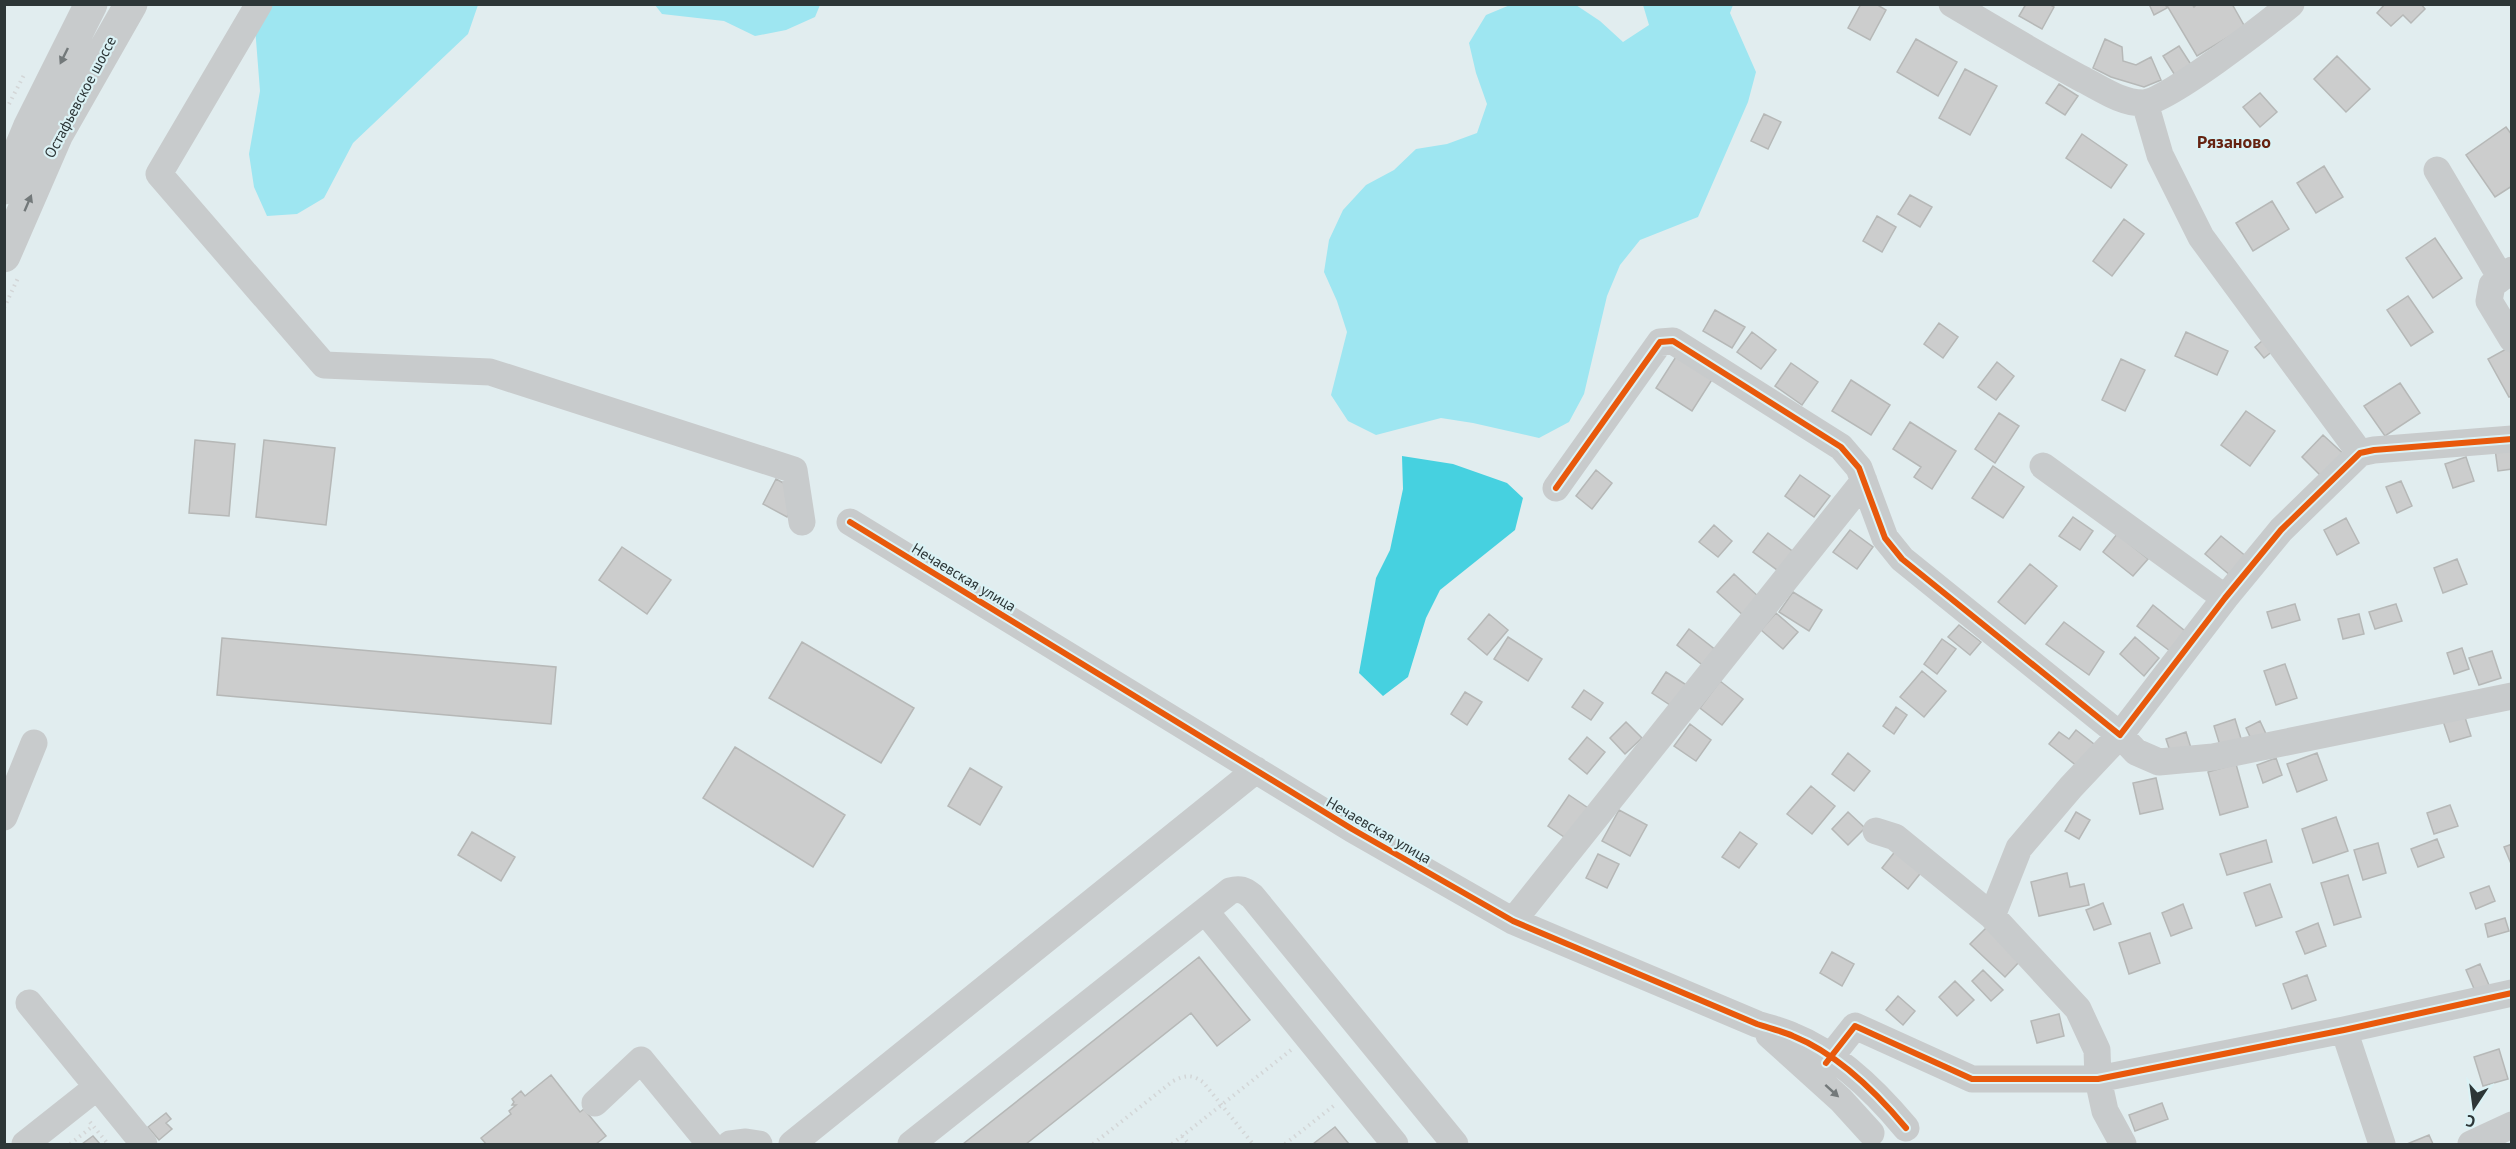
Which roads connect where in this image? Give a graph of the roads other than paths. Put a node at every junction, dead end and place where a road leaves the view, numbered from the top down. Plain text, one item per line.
1 (91, 4) edge
2 (131, 4) edge
3 (259, 4) edge
4 (1952, 4) edge
5 (2292, 4) edge
6 (2145, 103) junction
7 (2437, 170) dead end
8 (4, 188) edge
9 (4, 256) edge
10 (2506, 274) edge
11 (2511, 339) edge
12 (2511, 439) edge
13 (2360, 453) junction
14 (2043, 466) dead end
15 (1864, 481) junction
16 (1556, 488) dead end
17 (802, 522) dead end
18 (850, 522) dead end
19 (2225, 598) junction
20 (2511, 696) edge
21 (2120, 735) junction
22 (34, 743) dead end
23 (1256, 770) junction
24 (4, 817) edge
25 (1876, 831) dead end
26 (1205, 910) junction
27 (1992, 916) junction
28 (1513, 921) junction
29 (2511, 993) edge
30 (29, 1003) dead end
31 (1757, 1024) junction
32 (2344, 1030) junction
33 (1827, 1061) junction
34 (2098, 1079) junction
35 (97, 1087) junction
36 (595, 1103) dead end
37 (2511, 1125) edge
38 (1868, 1139) edge
39 (1915, 1140) edge
40 (25, 1144) edge
41 (144, 1144) edge
42 (710, 1144) edge
43 (730, 1144) edge
44 (759, 1144) edge
45 (792, 1144) edge
46 (911, 1144) edge
47 (1395, 1144) edge
48 (1455, 1144) edge
49 (2123, 1144) edge
50 (2382, 1144) edge
51 (2471, 1144) edge

1 -> 8 main road, Остафьевское шоссе
9 -> 2 main road, Остафьевское шоссе
3 - 17 street
4 - 6 street
5 - 6 street
6 - 13 street
7 - 10 street
10 - 11 street
12 - 13 street
13 - 19 street
14 - 19 street
15 - 16 street
15 - 21 street
15 - 28 street
18 - 23 street, Нечаевская улица
19 - 21 street
20 - 21 street
21 - 27 street
22 - 24 street
23 - 28 street, Нечаевская улица
23 - 45 street
25 - 27 street
26 - 46 street
26 - 47 street
26 - 48 street
27 - 34 street
28 - 31 street, Нечаевская улица
29 - 32 street
30 - 35 street
31 - 33 street, Нечаевская улица
31 -> 38 street, Нечаевская улица
32 - 34 street
32 - 50 street
33 - 34 street
33 - 39 street, Нечаевская улица
34 - 49 street
35 - 40 street
35 - 41 street
36 - 42 street
37 - 51 street
38 - 39 street
43 - 44 street

